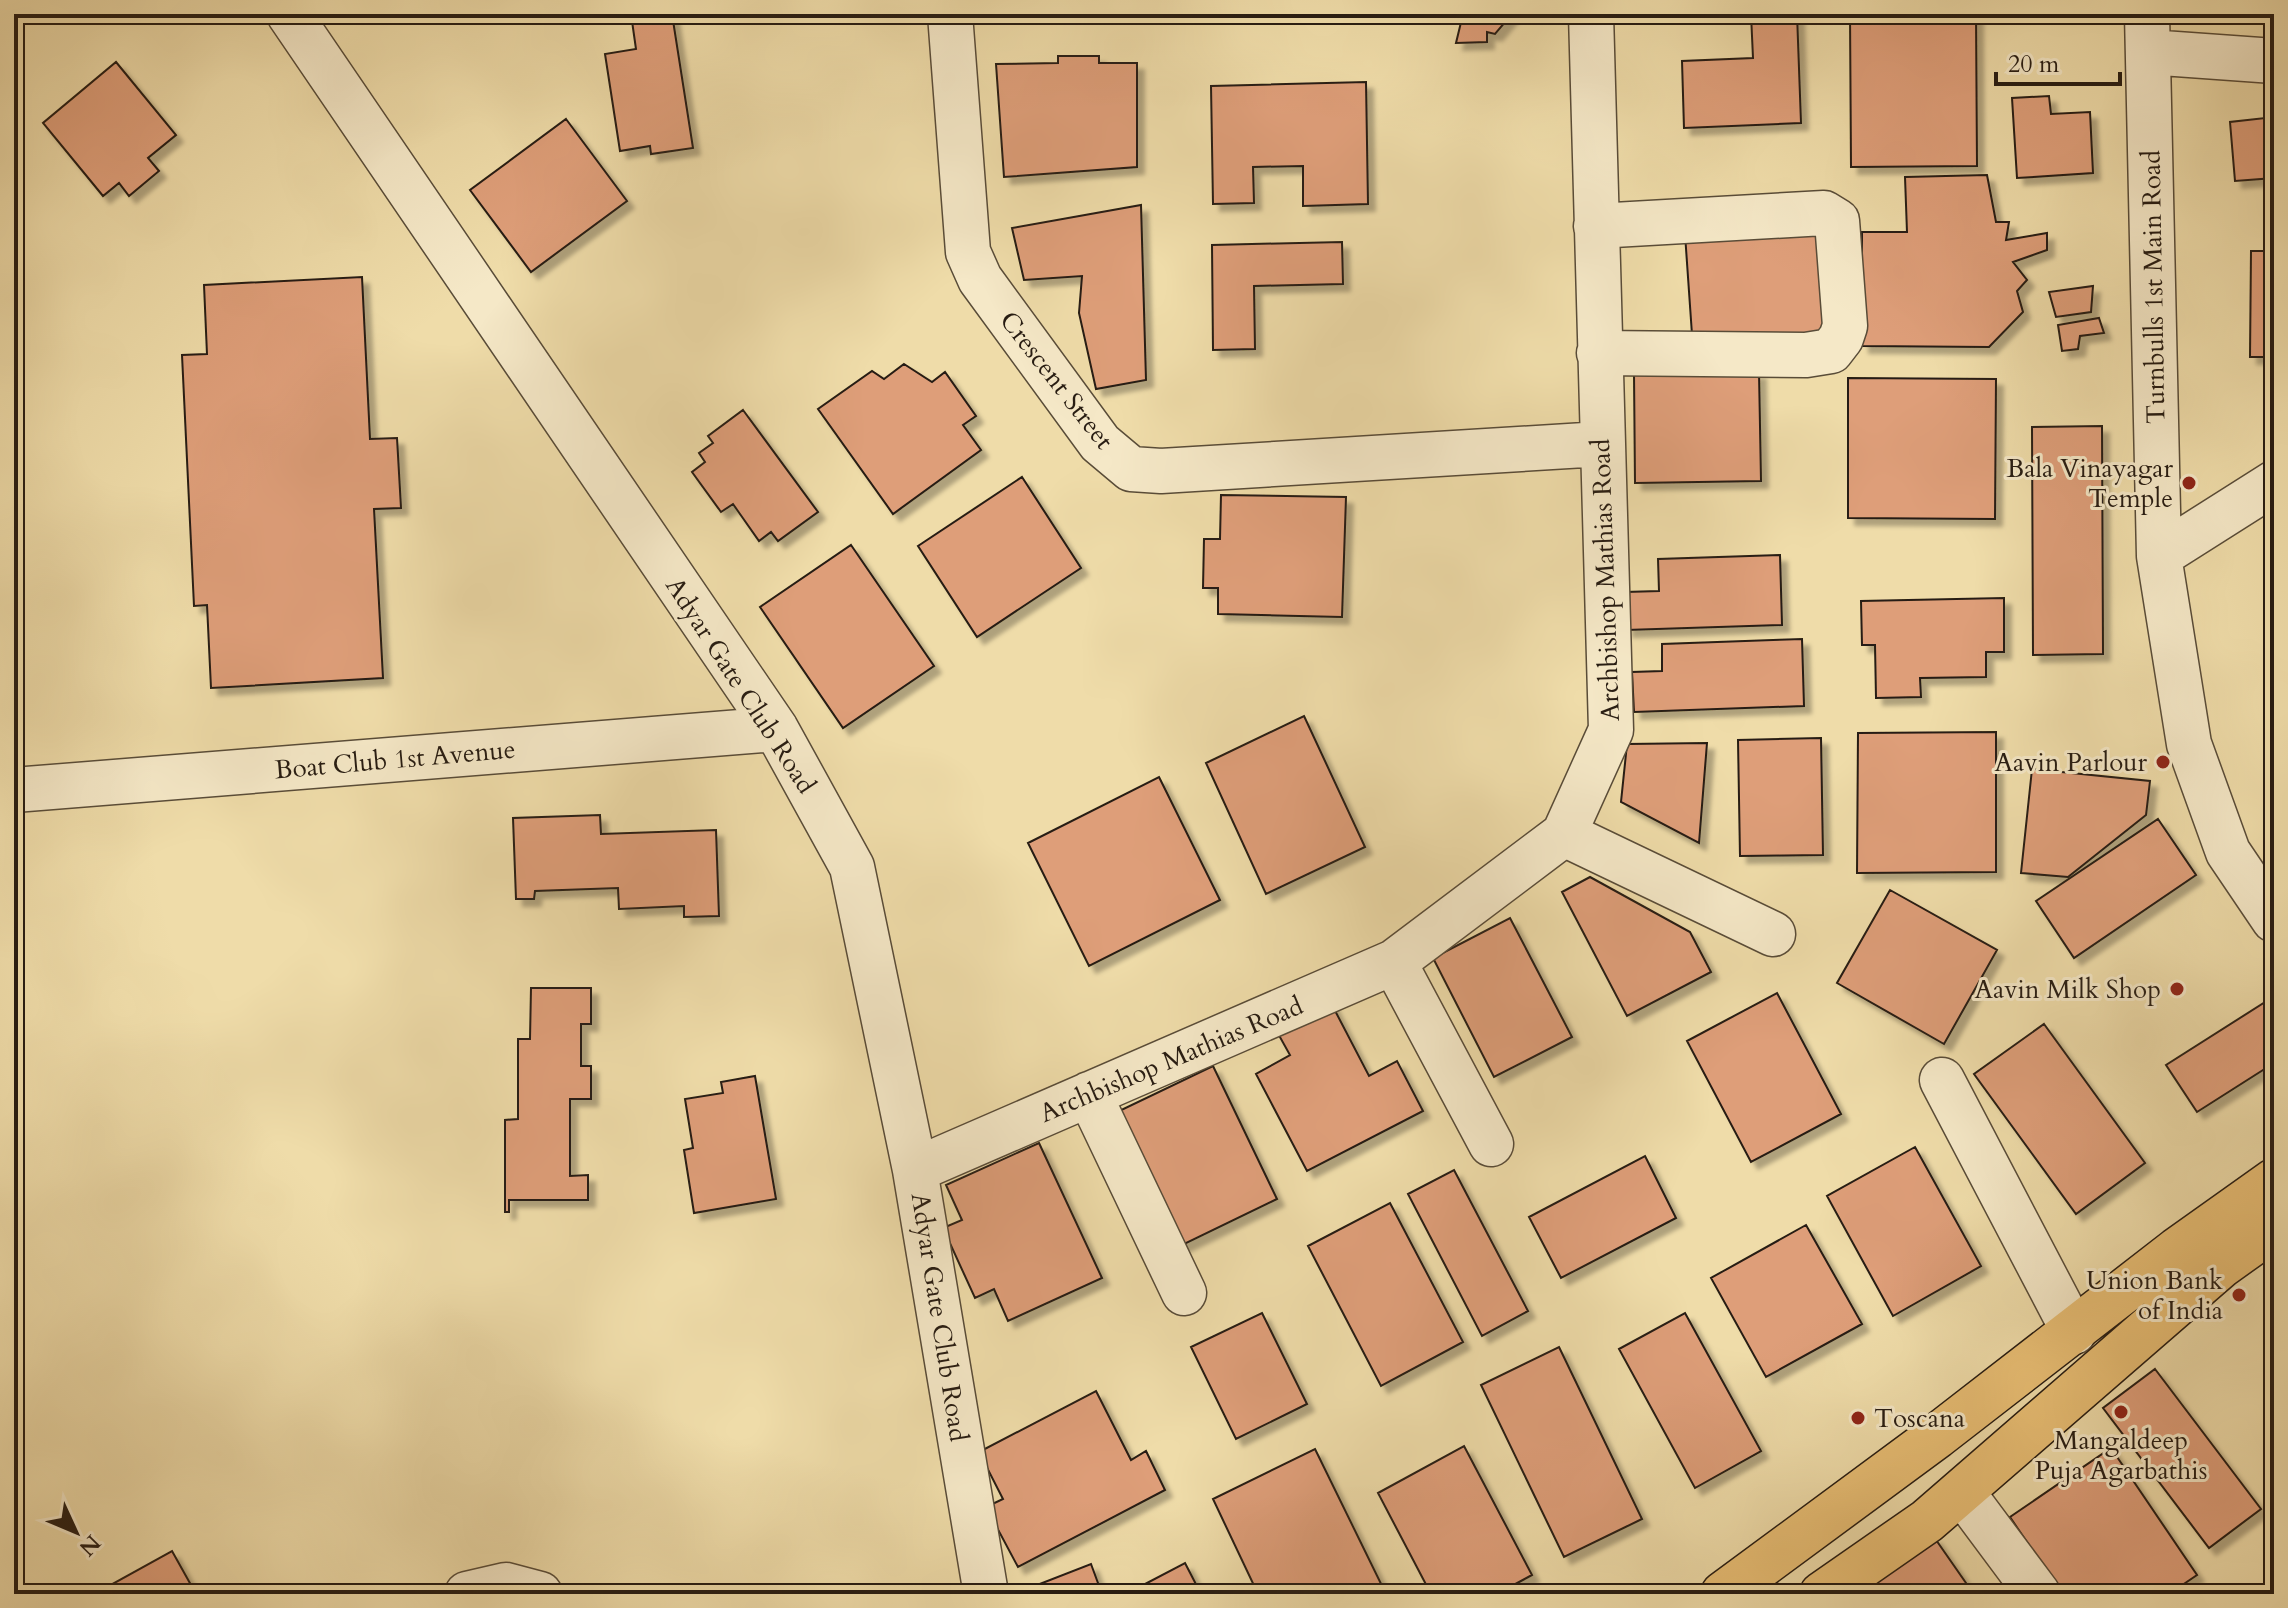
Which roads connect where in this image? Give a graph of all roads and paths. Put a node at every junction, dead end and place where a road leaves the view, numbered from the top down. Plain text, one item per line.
1 (289, 14) edge
2 (950, 14) edge
3 (1591, 14) edge
4 (2147, 33) edge
5 (2274, 61) edge
6 (1596, 226) junction
7 (1599, 353) junction
8 (1601, 444) junction
9 (2274, 483) edge
10 (2159, 556) junction
11 (776, 729) junction
12 (14, 790) edge
13 (1564, 834) junction
14 (2274, 920) edge
15 (1773, 934) dead end
16 (1394, 962) junction
17 (1942, 1080) dead end
18 (1089, 1094) junction
19 (1491, 1144) dead end
20 (915, 1170) junction
21 (2274, 1181) edge
22 (2274, 1228) edge
23 (2158, 1265) junction
24 (2222, 1265) junction
25 (1184, 1293) dead end
26 (2074, 1332) junction
27 (1962, 1492) junction
28 (1739, 1590) edge
29 (467, 1594) edge
30 (540, 1594) edge
31 (986, 1594) edge
32 (1822, 1594) edge
33 (2038, 1594) edge

1 - 11 street, Adyar Gate Club Road
2 - 8 street, Crescent Street
3 - 6 street, Archbishop Mathias Road
4 - 5 street
4 - 10 street, Turnbulls 1st Main Road
6 - 7 street, Archbishop Mathias Road
6 - 7 street
7 - 8 street, Archbishop Mathias Road
8 - 13 street, Archbishop Mathias Road
9 - 10 street
10 - 14 street, Turnbulls 1st Main Road
11 - 12 street, Boat Club 1st Avenue
11 - 20 street, Adyar Gate Club Road
13 - 15 street
13 - 16 street, Archbishop Mathias Road
16 - 18 street, Archbishop Mathias Road
16 - 19 street
17 - 26 street
18 - 20 street, Archbishop Mathias Road
18 - 25 street
20 - 31 street, Adyar Gate Club Road
21 - 23 main road
22 - 24 main road
23 - 24 main road
23 - 26 main road
24 - 27 main road
26 - 28 main road
27 - 32 main road
27 - 33 street
29 - 30 street

